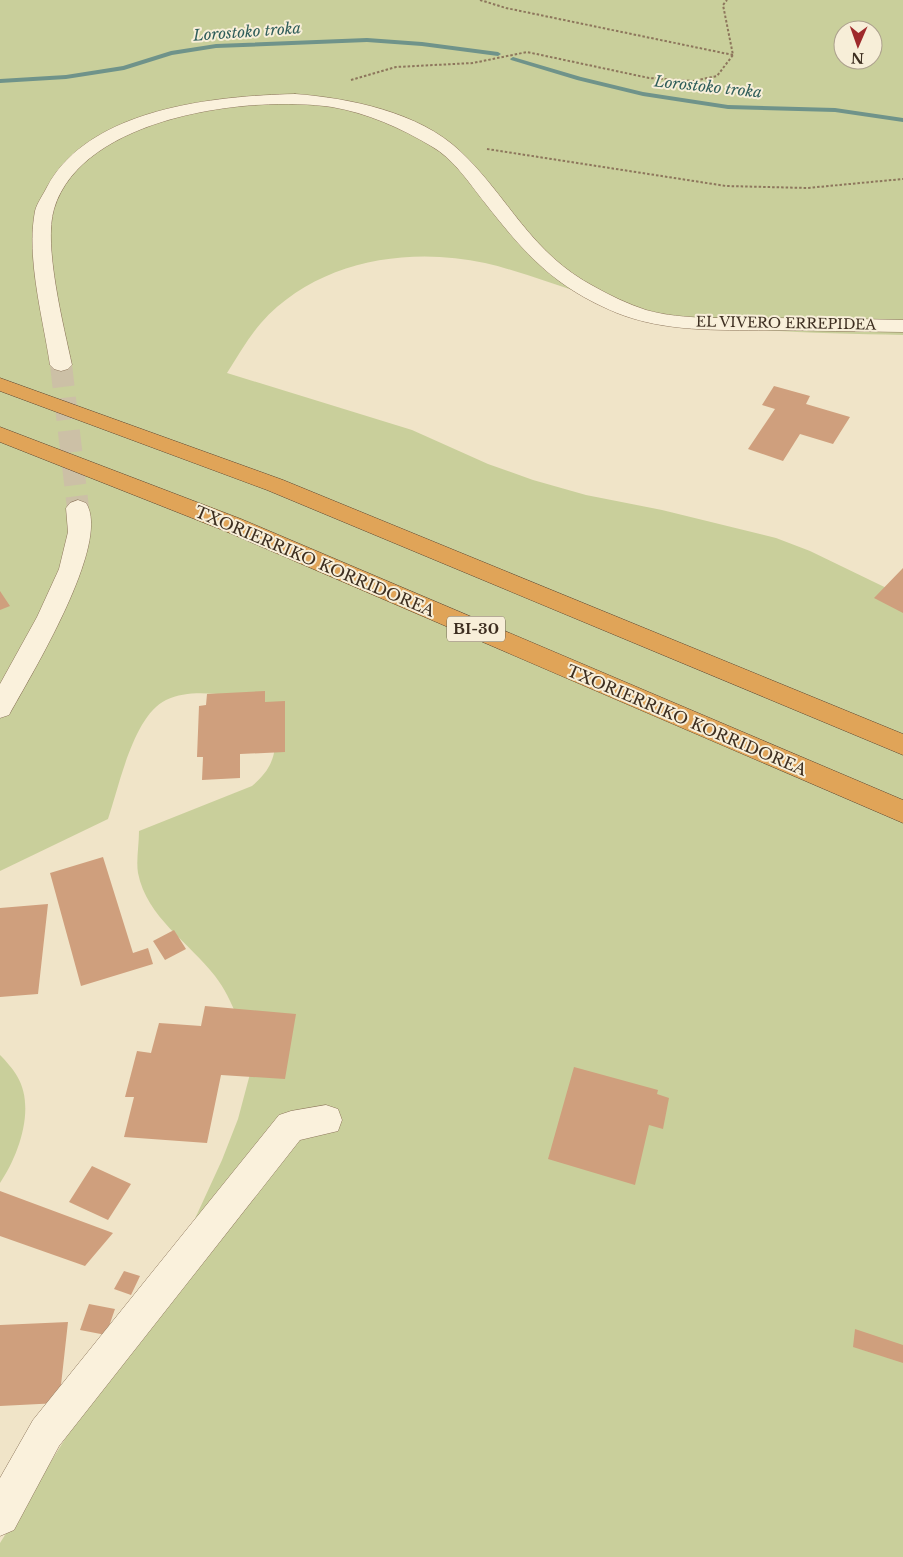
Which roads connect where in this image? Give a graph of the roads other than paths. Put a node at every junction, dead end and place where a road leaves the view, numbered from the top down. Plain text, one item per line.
1 (903, 326) edge
2 (61, 365) tunnel mouth
3 (0, 384) edge
4 (0, 434) edge
5 (78, 508) tunnel mouth
6 (0, 708) edge
7 (903, 745) edge
8 (903, 812) edge
9 (326, 1120) dead end
10 (0, 1516) edge

1 - 2 street, EL VIVERO ERREPIDEA
3 - 7 highway
4 - 8 highway, TXORIERRIKO KORRIDOREA / BI-30
5 - 6 street
9 - 10 street

